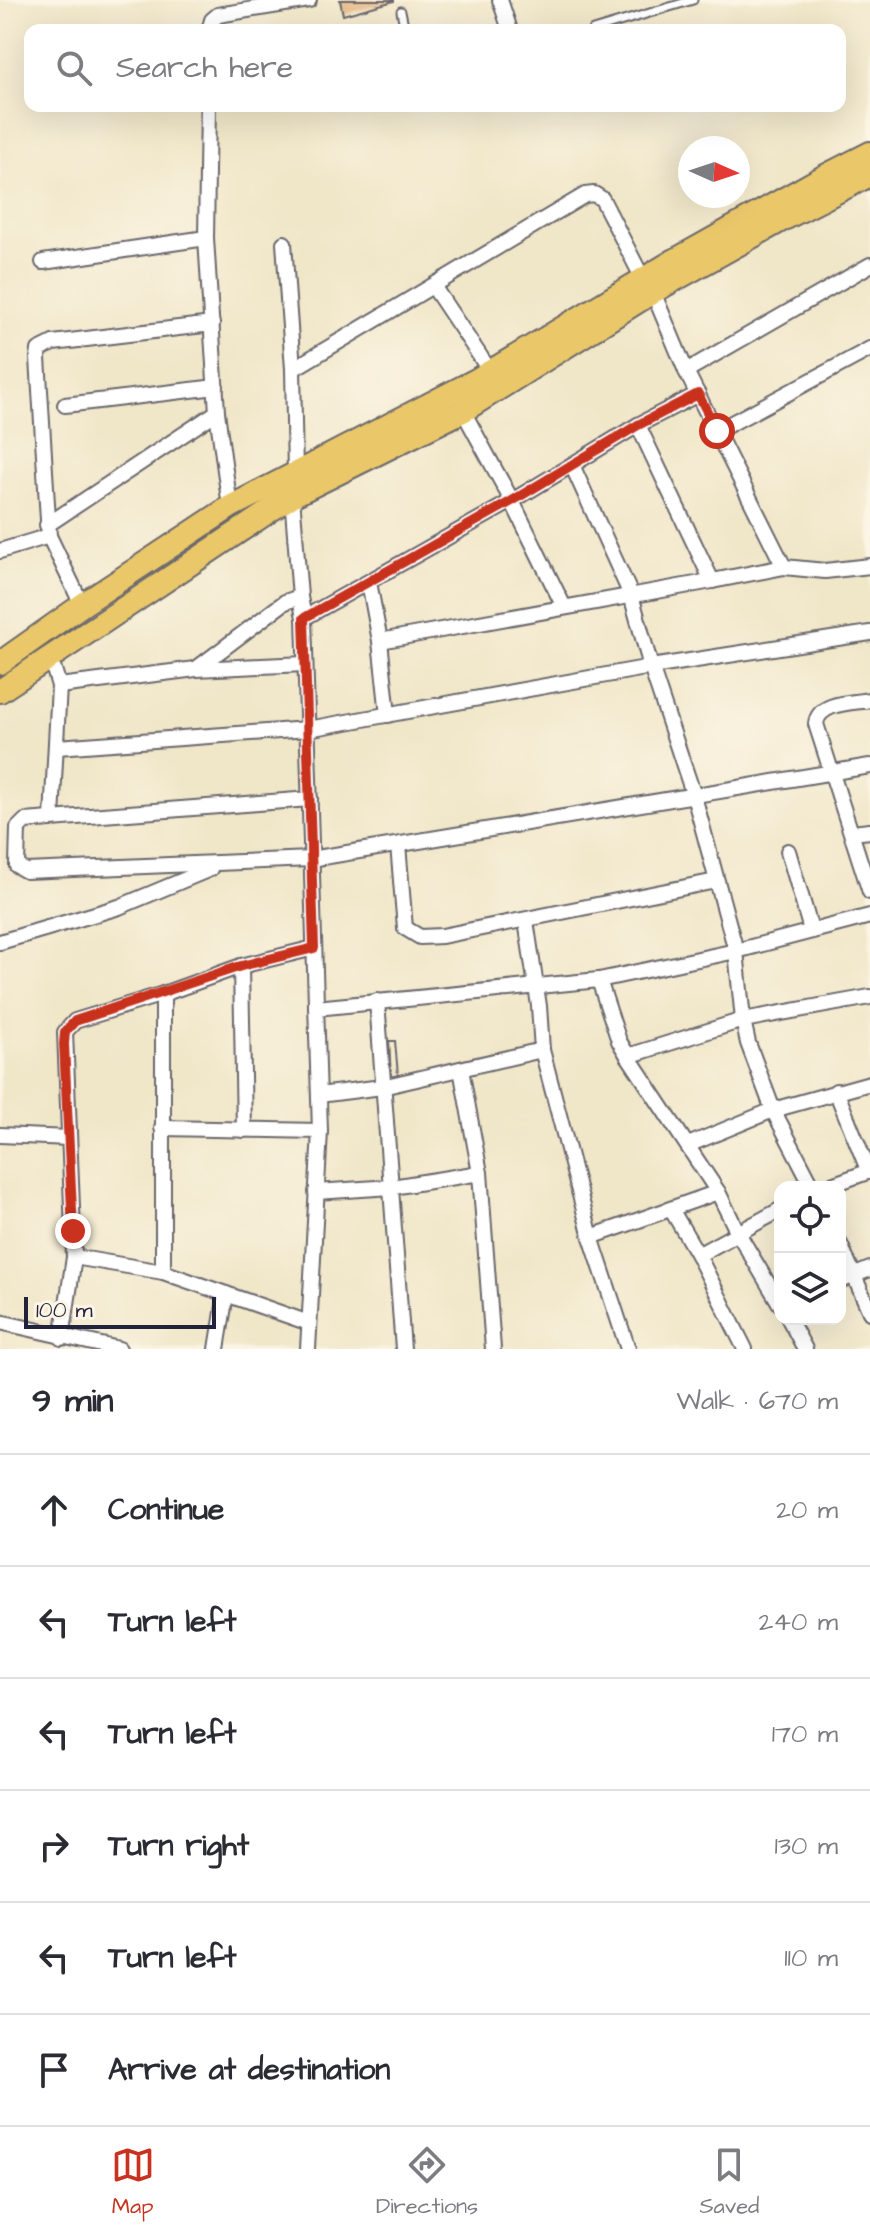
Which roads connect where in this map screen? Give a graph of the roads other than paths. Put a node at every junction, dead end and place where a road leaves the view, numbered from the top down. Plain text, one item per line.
1 (309, 0) edge
2 (500, 0) edge
3 (693, 0) edge
4 (401, 11) dead end
5 (211, 24) edge
6 (404, 24) edge
7 (508, 24) edge
8 (613, 24) edge
9 (208, 112) edge
10 (870, 153) edge
11 (870, 175) edge
12 (206, 238) junction
13 (284, 243) dead end
14 (43, 262) dead end
15 (870, 265) edge
16 (433, 286) junction
17 (648, 286) junction
18 (212, 324) junction
19 (870, 349) edge
20 (293, 369) junction
21 (490, 371) junction
22 (686, 371) junction
23 (216, 387) junction
24 (698, 394) junction
25 (65, 405) dead end
26 (463, 411) junction
27 (217, 412) junction
28 (638, 425) junction
29 (717, 431) junction
30 (572, 465) junction
31 (293, 485) junction
32 (512, 501) junction
33 (230, 507) junction
34 (48, 530) junction
35 (0, 551) edge
36 (870, 566) edge
37 (784, 567) junction
38 (712, 581) junction
39 (369, 582) junction
40 (631, 595) junction
41 (300, 597) junction
42 (82, 605) junction
43 (564, 607) junction
44 (304, 618) junction
45 (870, 633) edge
46 (380, 641) junction
47 (50, 656) junction
48 (0, 663) edge
49 (305, 664) junction
50 (651, 667) junction
51 (196, 669) junction
52 (59, 686) junction
53 (0, 691) edge
54 (870, 700) edge
55 (388, 715) junction
56 (308, 729) junction
57 (57, 747) junction
58 (870, 766) edge
59 (831, 770) junction
60 (694, 796) junction
61 (310, 799) junction
62 (52, 818) junction
63 (870, 831) edge
64 (852, 833) junction
65 (398, 845) junction
66 (788, 851) dead end
67 (311, 859) junction
68 (222, 864) junction
69 (716, 881) junction
70 (870, 892) edge
71 (870, 916) edge
72 (526, 921) junction
73 (811, 930) junction
74 (0, 942) edge
75 (314, 948) junction
76 (736, 951) junction
77 (241, 966) junction
78 (599, 980) junction
79 (535, 987) junction
80 (163, 994) junction
81 (870, 997) edge
82 (377, 1001) junction
83 (316, 1008) junction
84 (743, 1020) junction
85 (542, 1050) junction
86 (628, 1056) junction
87 (461, 1069) junction
88 (870, 1083) edge
89 (382, 1087) junction
90 (836, 1091) junction
91 (319, 1095) junction
92 (773, 1110) junction
93 (162, 1128) junction
94 (244, 1130) junction
95 (320, 1131) junction
96 (0, 1135) edge
97 (69, 1138) junction
98 (688, 1145) junction
99 (869, 1171) edge
100 (480, 1173) junction
101 (810, 1181) edge
102 (842, 1181) edge
103 (392, 1187) junction
104 (316, 1192) junction
105 (718, 1192) junction
106 (671, 1209) junction
107 (774, 1213) edge
108 (738, 1233) junction
109 (591, 1237) junction
110 (844, 1253) edge
111 (698, 1255) junction
112 (74, 1257) junction
113 (870, 1269) edge
114 (163, 1272) junction
115 (854, 1275) junction
116 (846, 1278) edge
117 (226, 1294) junction
118 (774, 1294) edge
119 (870, 1312) edge
120 (0, 1322) edge
121 (309, 1323) junction
122 (792, 1325) edge
123 (62, 1338) junction
124 (119, 1349) edge
125 (217, 1349) edge
126 (308, 1349) edge
127 (403, 1349) edge
128 (493, 1349) edge
129 (628, 1349) edge
130 (745, 1349) edge
131 (805, 1349) edge

1 - 5 street
2 - 7 street
3 - 8 lane
4 - 6 lane
9 - 12 street
10 - 17 main road
11 - 17 main road
12 - 14 street
12 - 18 street
13 - 20 street
15 - 22 street
16 - 17 street
16 - 20 street
16 - 21 street
17 - 21 main road
17 - 22 street
17 - 26 main road
18 - 23 street
18 - 34 street
19 - 29 street
20 - 31 street
21 - 31 main road
22 - 24 street
23 - 25 street
23 - 27 street
24 - 28 street
24 - 29 street
26 - 31 main road
26 - 32 street
27 - 33 street
27 - 34 street
28 - 30 street
28 - 38 street
29 - 37 street
30 - 32 street
30 - 40 street
31 - 33 main road
31 - 41 street
31 - 47 main road
32 - 39 street
32 - 43 street
33 - 42 main road
34 - 35 street
34 - 42 street
36 - 37 street
37 - 38 street
38 - 40 street
39 - 44 street
39 - 46 street
40 - 43 street
40 - 50 street
41 - 44 street
41 - 51 street
42 - 48 main road
43 - 46 street
44 - 49 street
45 - 50 street
46 - 55 street
47 - 52 street
47 - 53 main road
49 - 51 street
49 - 56 street
50 - 55 street
50 - 60 street
51 - 52 street
52 - 57 street
54 - 59 street
55 - 56 street
56 - 57 street
56 - 61 street
57 - 62 street
58 - 59 street
59 - 60 street
59 - 64 street
60 - 65 street
60 - 69 street
61 - 62 street
61 - 67 street
62 - 68 street
63 - 64 street
64 - 70 street
65 - 67 street
65 - 72 street
66 - 73 street
67 - 68 street
67 - 75 street
68 - 74 street
69 - 72 street
69 - 76 street
71 - 73 street
72 - 79 street
73 - 76 street
75 - 77 street
75 - 83 street
76 - 78 street
76 - 84 street
77 - 80 street
77 - 94 street
78 - 79 street
78 - 86 street
79 - 82 street
79 - 85 street
80 - 93 street
80 - 97 street
81 - 84 street
82 - 83 street
82 - 89 street
83 - 91 street
84 - 86 street
84 - 92 street
85 - 87 street
85 - 109 street
86 - 98 street
87 - 89 street
87 - 100 street
88 - 90 street
89 - 91 street
89 - 103 street
90 - 92 street
90 - 99 street
91 - 95 street
92 - 98 street
92 - 101 street
93 - 94 street
93 - 114 street
94 - 95 street
95 - 104 street
96 - 97 street
97 - 112 street
98 - 105 street
99 - 102 street
100 - 103 street
100 - 128 street
103 - 104 street
103 - 127 street
104 - 121 street
105 - 106 street
105 - 108 street
106 - 109 street
106 - 111 street
107 - 108 street
108 - 111 street
108 - 118 street
109 - 129 street
110 - 115 street
111 - 130 street
112 - 114 street
112 - 123 street
113 - 115 street
114 - 117 street
115 - 116 street
115 - 119 street
117 - 121 street
117 - 125 street
120 - 123 street
121 - 126 street
122 - 131 street
123 - 124 street

